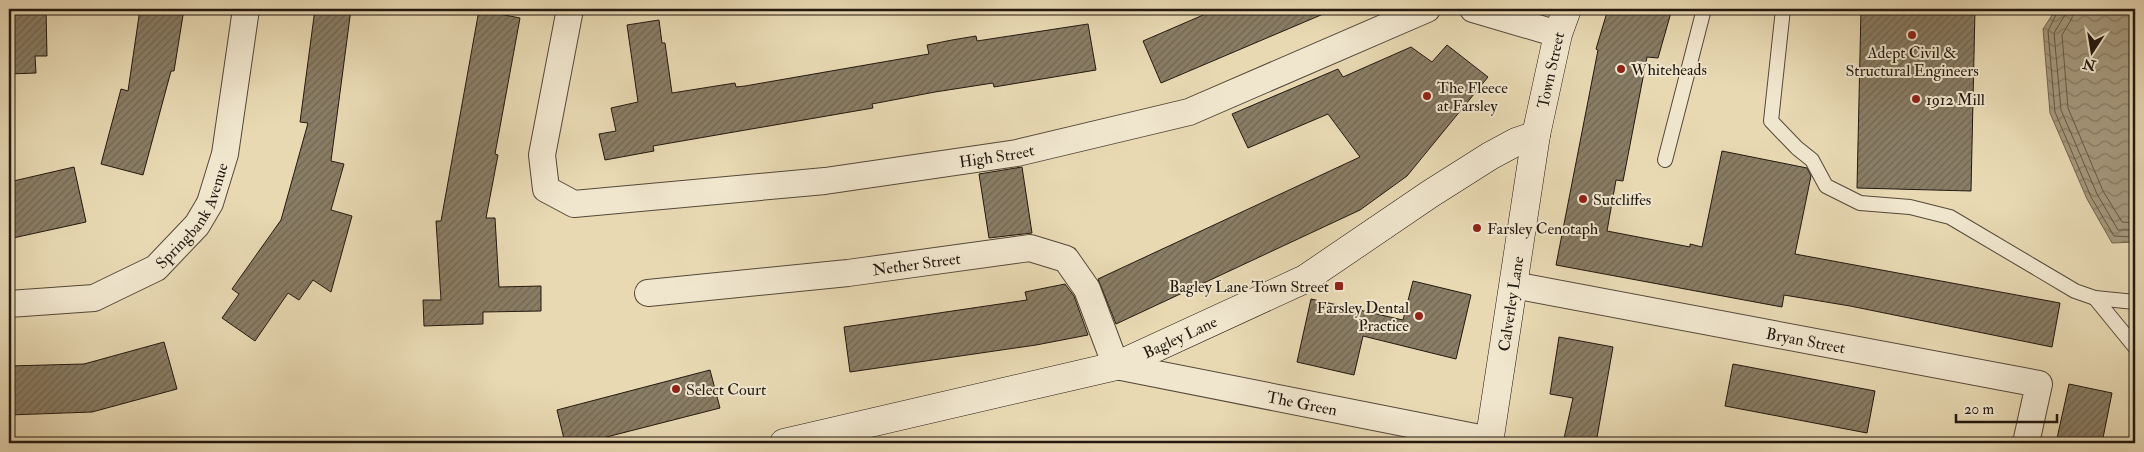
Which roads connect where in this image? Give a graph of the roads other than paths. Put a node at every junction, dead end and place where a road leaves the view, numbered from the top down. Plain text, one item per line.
1 (246, 9) edge
2 (570, 9) edge
3 (1427, 9) edge
4 (1474, 9) edge
5 (1567, 9) edge
6 (1704, 9) edge
7 (1783, 9) edge
8 (1558, 34) junction
9 (1536, 135) junction
10 (1665, 160) dead end
11 (1513, 285) junction
12 (648, 294) dead end
13 (2095, 298) junction
14 (2135, 302) edge
15 (9, 304) edge
16 (2135, 347) edge
17 (1116, 366) junction
18 (1490, 441) edge
19 (784, 443) edge
20 (2026, 443) edge

1 - 15 street, Springbank Avenue
2 - 3 street, High Street
4 - 8 street
5 - 8 street, Town Street
6 - 10 lane
7 - 13 lane
8 - 9 street, Town Street
9 - 11 street, Calverley Lane
9 - 17 street, Bagley Lane
11 - 18 street, Calverley Lane
11 - 20 street, Bryan Street
12 - 17 street, Nether Street
13 - 14 lane
13 - 16 lane
17 - 18 street, The Green
17 - 19 street, Bagley Lane

